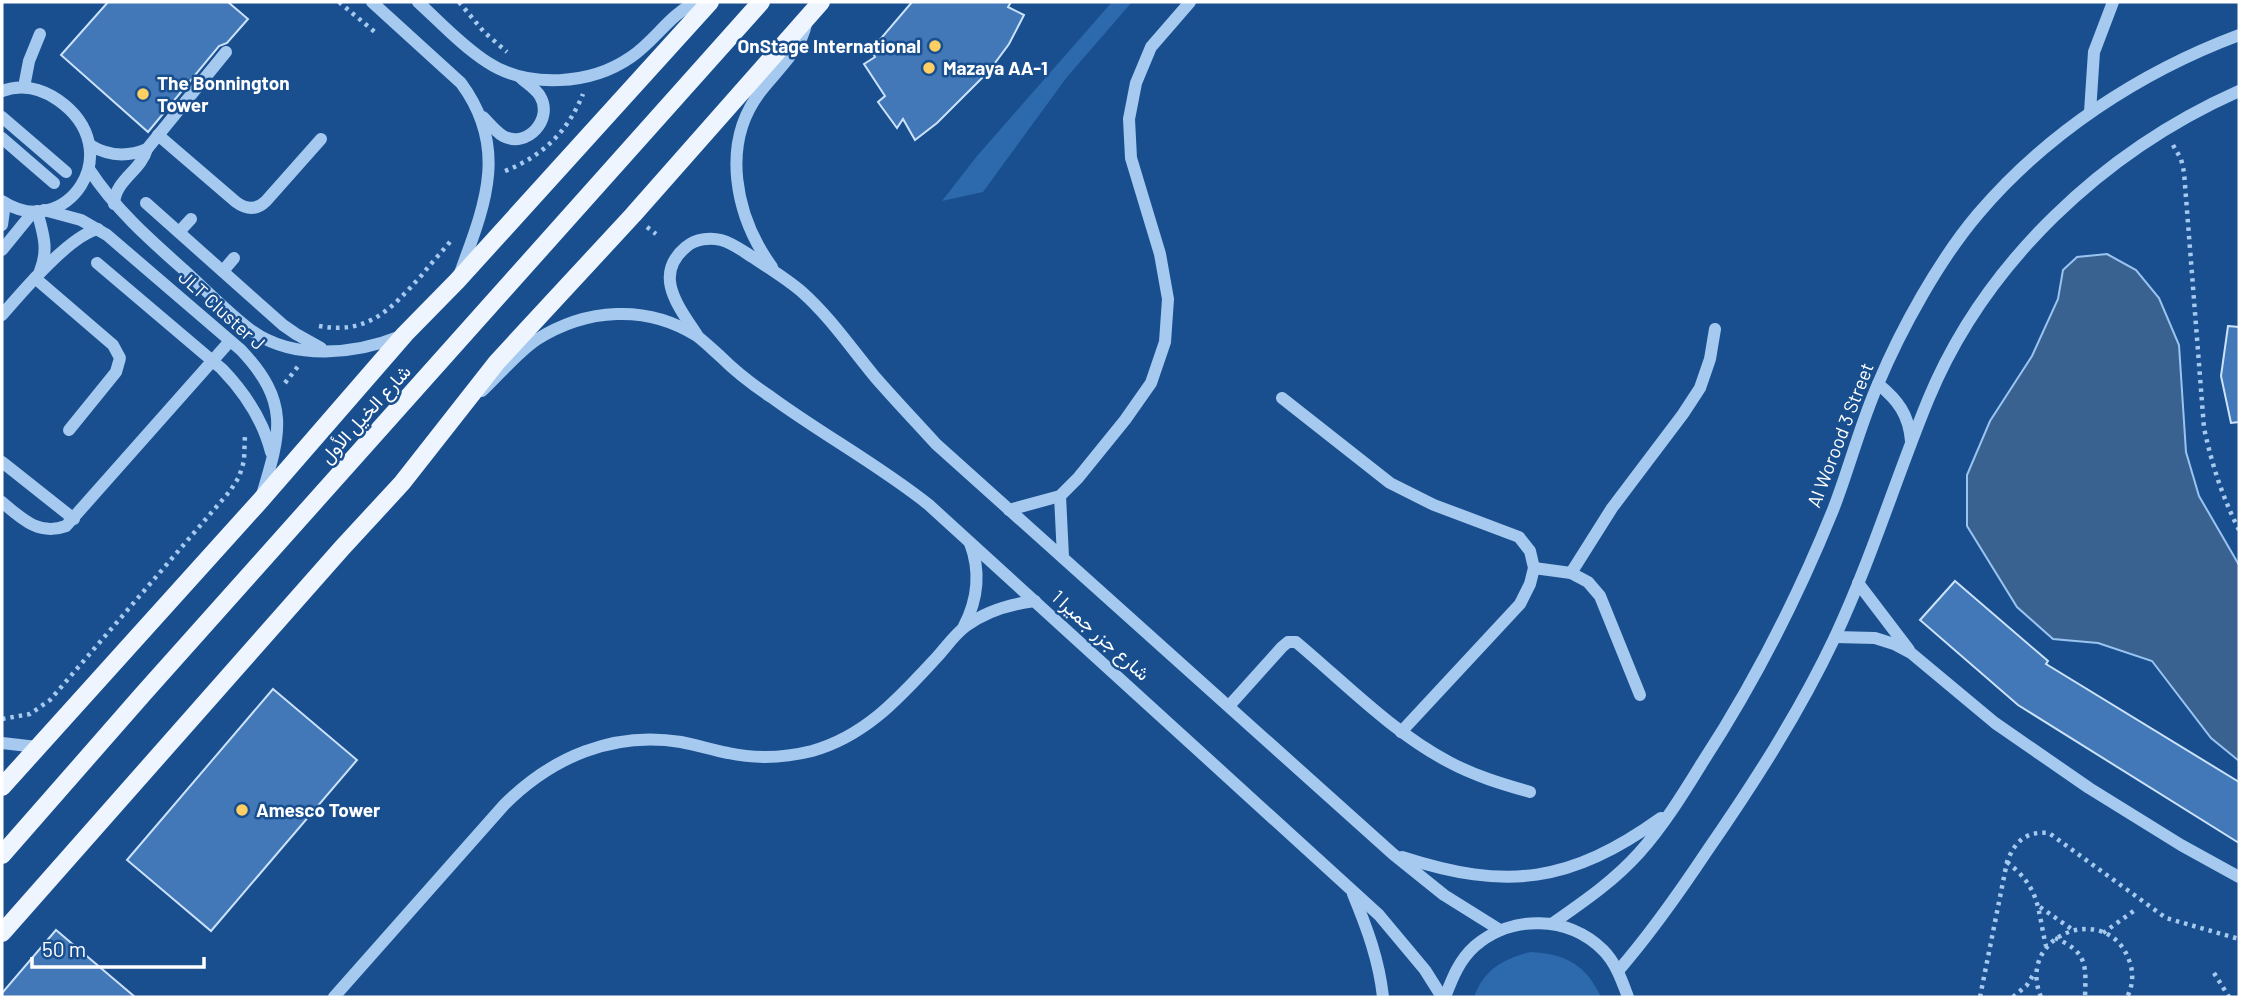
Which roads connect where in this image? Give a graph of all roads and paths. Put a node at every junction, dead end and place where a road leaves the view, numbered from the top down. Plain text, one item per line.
1 (339, 2) edge
2 (372, 2) edge
3 (418, 2) edge
4 (459, 2) edge
5 (696, 2) edge
6 (710, 2) edge
7 (761, 2) edge
8 (821, 2) edge
9 (1191, 2) edge
10 (2113, 2) edge
11 (807, 17) junction
12 (2238, 33) edge
13 (40, 34) dead end
14 (382, 37) dead end
15 (226, 52) dead end
16 (512, 55) dead end
17 (519, 77) junction
18 (24, 87) junction
19 (2, 91) edge
20 (2239, 91) edge
21 (2090, 112) junction
22 (480, 114) junction
23 (2, 117) edge
24 (2160, 131) junction
25 (158, 135) junction
26 (2, 138) edge
27 (321, 139) dead end
28 (90, 145) junction
29 (147, 149) junction
30 (89, 169) junction
31 (66, 172) dead end
32 (54, 183) dead end
33 (4, 203) edge
34 (146, 203) dead end
35 (114, 204) junction
36 (38, 211) junction
37 (191, 219) dead end
38 (2, 225) edge
39 (98, 229) junction
40 (179, 232) junction
41 (456, 235) dead end
42 (2, 250) edge
43 (234, 258) dead end
44 (97, 263) dead end
45 (223, 271) junction
46 (777, 273) junction
47 (38, 275) junction
48 (457, 281) junction
49 (2, 316) edge
50 (172, 327) junction
51 (1715, 329) dead end
52 (405, 334) junction
53 (163, 337) dead end
54 (700, 338) junction
55 (230, 341) junction
56 (308, 346) junction
57 (213, 361) junction
58 (1878, 384) junction
59 (273, 394) junction
60 (1282, 398) dead end
61 (252, 407) junction
62 (453, 419) junction
63 (69, 430) dead end
64 (1911, 445) junction
65 (273, 458) junction
66 (2, 462) edge
67 (1060, 496) junction
68 (260, 500) junction
69 (2, 502) edge
70 (1009, 510) junction
71 (74, 519) junction
72 (2239, 530) edge
73 (969, 541) junction
74 (1062, 557) junction
75 (1534, 568) junction
76 (1571, 573) junction
77 (1858, 583) junction
78 (1035, 601) junction
79 (964, 627) junction
80 (1835, 637) junction
81 (1911, 653) junction
82 (1640, 695) dead end
83 (1229, 706) junction
84 (2, 719) edge
85 (1401, 732) junction
86 (2, 743) edge
87 (37, 747) junction
88 (2, 787) edge
89 (1530, 792) dead end
90 (1672, 810) junction
91 (1393, 854) junction
92 (2, 855) edge
93 (2007, 862) junction
94 (2239, 877) edge
95 (1352, 890) junction
96 (2039, 906) junction
97 (2135, 910) dead end
98 (1553, 923) junction
99 (1500, 930) junction
100 (2073, 930) junction
101 (2, 933) edge
102 (2103, 933) junction
103 (2055, 938) junction
104 (2239, 939) edge
105 (2046, 947) junction
106 (2036, 970) junction
107 (1618, 971) junction
108 (2214, 973) dead end
109 (334, 997) edge
110 (1383, 997) edge
111 (1444, 997) edge
112 (1628, 997) edge
113 (1980, 997) edge
114 (2013, 997) edge
115 (2041, 997) edge
116 (2085, 997) edge
117 (2127, 997) edge
118 (2229, 997) edge

1 - 14 path
2 - 22 street
3 - 17 street
4 - 16 path
5 - 17 street
6 - 48 main road, شارع الخيل الأول
7 - 92 main road, شارع الخيل الأول
8 - 11 main road
9 - 67 street
10 - 21 street
11 - 46 street
11 - 62 main road
12 - 21 street, Al Worood 3 Street
13 - 18 street
15 - 25 street
17 - 22 street
18 - 19 street
18 - 28 street
20 - 24 street
21 - 58 street, Al Worood 3 Street
22 - 48 street
23 - 31 street
24 - 64 street
24 - 72 path
25 - 27 street
25 - 29 street
26 - 32 street
28 - 29 street
28 - 30 street
29 - 35 street
30 - 35 street, JLT Cluster J
30 - 36 street
33 - 36 street, JLT Cluster J
33 - 38 street
34 - 40 street
35 - 56 street, JLT Cluster J
36 - 39 street, JLT Cluster J
36 - 42 street
36 - 47 street
37 - 40 street
39 - 47 street
39 - 55 street, JLT Cluster J
40 - 45 street
41 - 56 path
43 - 45 street
44 - 50 street
45 - 56 street
46 - 54 street
46 - 70 street, شارع جزر جميرا 1
47 - 49 street
47 - 63 street
48 - 52 main road, شارع الخيل الأول
50 - 53 street
50 - 57 street
51 - 76 street
52 - 56 street, JLT Cluster J
52 - 68 main road, شارع الخيل الأول
54 - 62 street
54 - 73 street, شارع جزر جميرا 1
55 - 57 street
55 - 59 street, JLT Cluster J
56 - 59 path
57 - 61 street
57 - 71 street
58 - 64 street
58 - 90 street, Al Worood 3 Street
59 - 65 street, JLT Cluster J
60 - 75 street
61 - 65 street
61 - 84 path
62 - 101 main road
64 - 77 street
65 - 68 street, JLT Cluster J
66 - 71 street
67 - 70 street
67 - 74 street
68 - 87 main road, شارع الخيل الأول
69 - 71 street
70 - 74 street, شارع جزر جميرا 1
73 - 78 street, شارع جزر جميرا 1
73 - 79 street
74 - 83 street, شارع جزر جميرا 1
75 - 76 street
75 - 85 street
76 - 82 street
77 - 80 street
77 - 81 street
78 - 79 street
78 - 95 street, شارع جزر جميرا 1
79 - 109 street
80 - 81 street
80 - 107 street
81 - 94 street
83 - 85 street
83 - 91 street, شارع جزر جميرا 1
85 - 89 street
86 - 87 street
87 - 88 main road, شارع الخيل الأول
90 - 91 street
90 - 98 street, Al Worood 3 Street
91 - 99 street, شارع جزر جميرا 1
93 - 96 path
93 - 104 path
93 - 113 path
95 - 110 street
95 - 111 street, شارع جزر جميرا 1
96 - 100 path
96 - 105 path
97 - 102 path
98 - 99 street
98 - 107 street
99 - 111 street
100 - 102 path
100 - 103 path
102 - 117 path
103 - 105 path
103 - 116 path
105 - 106 path
106 - 114 path
106 - 115 path
107 - 112 street
108 - 118 path

